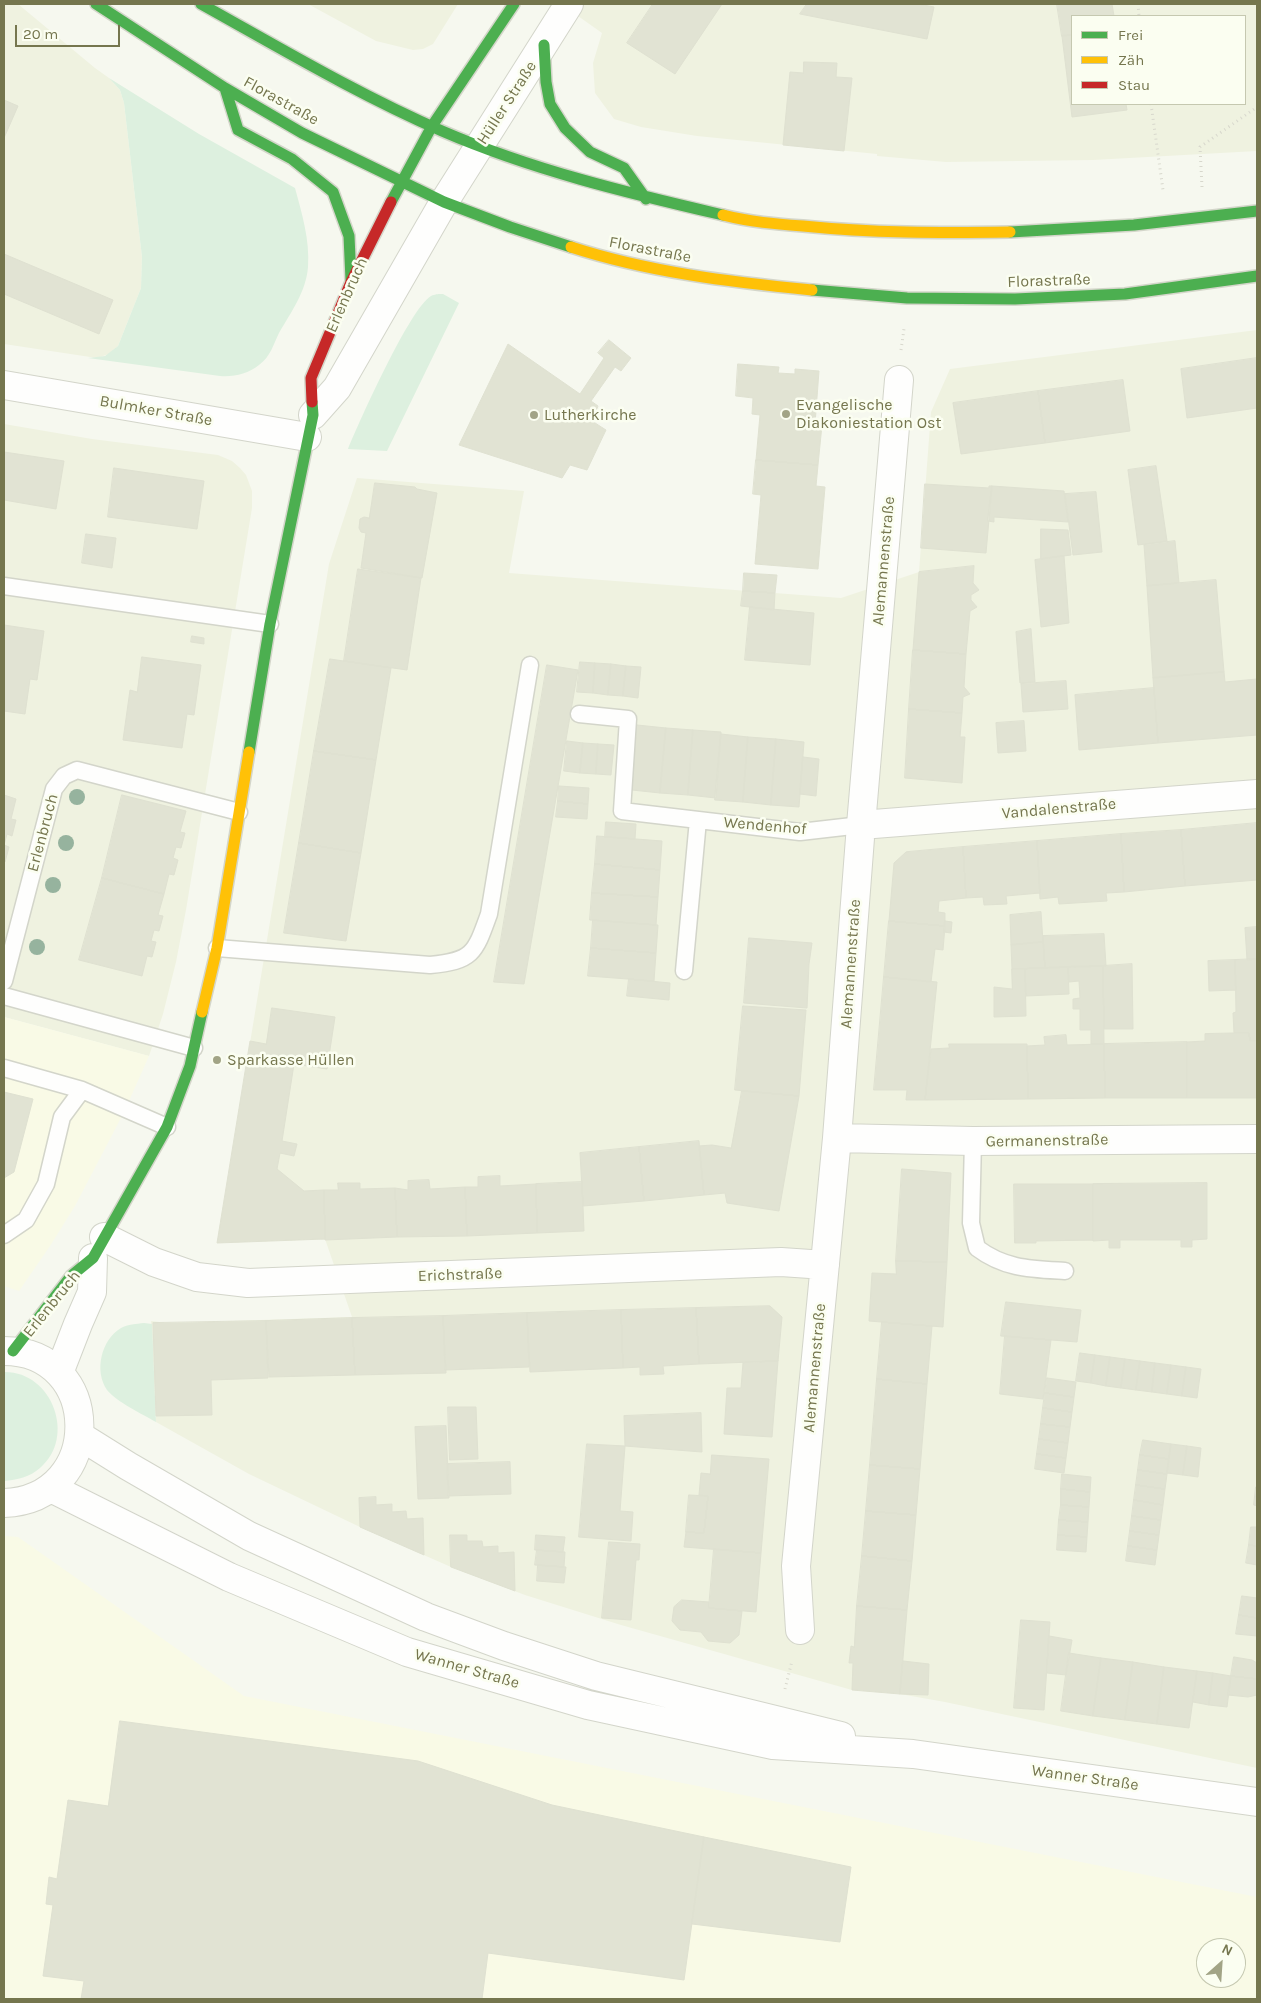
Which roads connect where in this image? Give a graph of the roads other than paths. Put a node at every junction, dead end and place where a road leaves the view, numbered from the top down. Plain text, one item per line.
1 (96, 4) edge
2 (201, 4) edge
3 (514, 4) edge
4 (569, 4) edge
5 (544, 45) junction
6 (225, 88) junction
7 (432, 126) junction
8 (480, 146) junction
9 (402, 181) junction
10 (646, 199) junction
11 (444, 202) junction
12 (1257, 211) edge
13 (1257, 276) edge
14 (351, 282) junction
15 (899, 380) road end
16 (4, 385) edge
17 (310, 426) junction
18 (4, 586) edge
19 (270, 624) junction
20 (530, 665) dead end
21 (579, 714) dead end
22 (1257, 794) edge
23 (239, 812) junction
24 (698, 820) junction
25 (862, 825) junction
26 (217, 948) junction
27 (684, 971) dead end
28 (4, 981) edge
29 (4, 996) edge
30 (194, 1048) junction
31 (4, 1068) edge
32 (82, 1090) junction
33 (167, 1127) junction
34 (837, 1138) junction
35 (1257, 1138) edge
36 (973, 1141) junction
37 (4, 1235) edge
38 (98, 1248) junction
39 (824, 1265) junction
40 (1065, 1271) dead end
41 (9, 1351) edge
42 (59, 1373) junction
43 (80, 1436) junction
44 (51, 1488) junction
45 (4, 1503) edge
46 (800, 1630) road end
47 (913, 1754) junction
48 (1257, 1802) edge

1 - 6 main road, Florastraße
2 - 7 main road
3 - 7 main road
4 - 5 street, Hüller Straße
5 - 8 street, Hüller Straße
5 - 10 main road
6 - 9 main road, Florastraße
6 - 14 main road
7 - 8 main road
7 - 9 main road
8 - 10 main road
8 - 11 street, Hüller Straße
9 - 11 main road, Florastraße
9 - 14 main road, Erlenbruch
10 - 12 main road
11 - 13 main road, Florastraße
11 - 17 street
14 - 17 main road, Erlenbruch
15 - 25 street, Alemannenstraße
16 - 17 street, Bulmker Straße
17 - 19 main road, Erlenbruch
18 - 19 lane
19 - 23 main road, Erlenbruch
20 - 26 lane
21 - 24 lane, Wendenhof
22 - 25 street, Vandalenstraße
23 - 26 main road, Erlenbruch
23 - 28 lane, Erlenbruch
24 - 25 lane, Wendenhof
24 - 27 lane
25 - 34 street, Alemannenstraße
26 - 30 main road, Erlenbruch
29 - 30 lane
30 - 33 main road, Erlenbruch
31 - 32 lane
32 - 33 lane
32 - 37 lane
33 - 38 main road, Erlenbruch
34 - 36 street, Germanenstraße
34 - 39 street, Alemannenstraße
35 - 36 street, Germanenstraße
36 - 40 lane
38 - 39 street, Erichstraße
38 - 41 main road, Erlenbruch
38 - 42 street, Erlenbruch
39 - 46 street, Alemannenstraße
41 - 42 street
42 - 43 street
43 - 44 street
43 - 47 street, Wanner Straße
44 - 45 street
44 - 47 street, Wanner Straße
47 - 48 street, Wanner Straße

